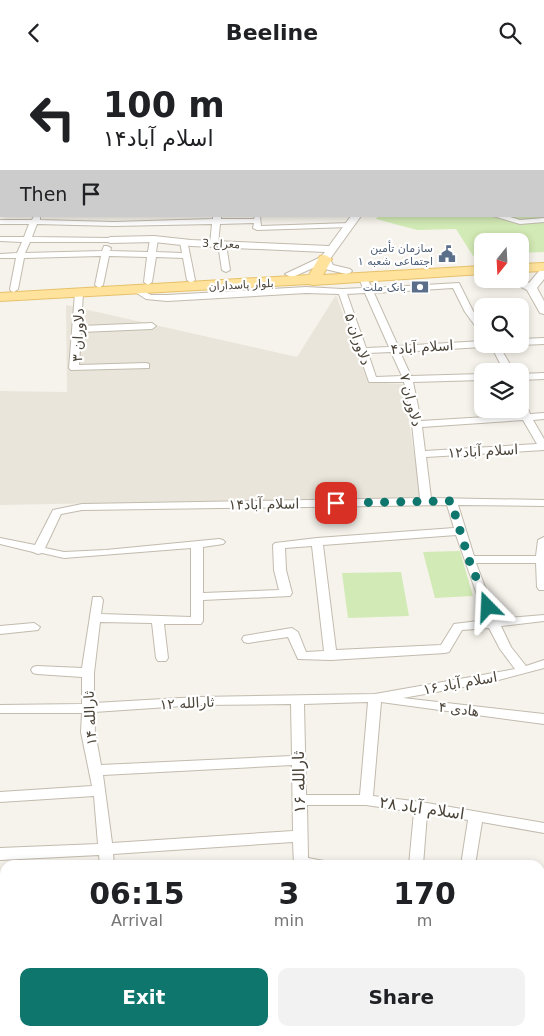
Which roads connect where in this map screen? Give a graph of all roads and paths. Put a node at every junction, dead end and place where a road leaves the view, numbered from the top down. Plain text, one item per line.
1 (500, 217) edge
2 (36, 219) edge
3 (216, 219) edge
4 (258, 219) edge
5 (95, 220) edge
6 (126, 220) edge
7 (353, 221) edge
8 (0, 222) edge
9 (543, 222) edge
10 (114, 225) junction
11 (0, 239) edge
12 (154, 239) junction
13 (27, 240) junction
14 (110, 240) junction
15 (184, 242) junction
16 (218, 244) junction
17 (106, 253) junction
18 (328, 254) junction
19 (152, 255) junction
20 (0, 256) edge
21 (20, 256) junction
22 (186, 256) junction
23 (544, 260) edge
24 (529, 261) edge
25 (544, 267) edge
26 (529, 268) edge
27 (474, 269) edge
28 (226, 270) dead end
29 (346, 271) junction
30 (474, 271) edge
31 (544, 272) edge
32 (291, 274) junction
33 (316, 277) junction
34 (190, 279) junction
35 (427, 280) junction
36 (365, 284) junction
37 (100, 285) junction
38 (142, 286) junction
39 (529, 287) edge
40 (532, 288) junction
41 (7, 289) edge
42 (342, 292) junction
43 (79, 293) junction
44 (0, 297) edge
45 (544, 311) edge
46 (474, 319) edge
47 (152, 326) dead end
48 (77, 329) junction
49 (544, 341) edge
50 (529, 342) edge
51 (474, 344) edge
52 (394, 349) junction
53 (362, 351) junction
54 (146, 366) dead end
55 (544, 376) edge
56 (474, 377) edge
57 (529, 377) edge
58 (408, 379) junction
59 (544, 416) edge
60 (529, 417) edge
61 (510, 418) edge
62 (527, 418) edge
63 (417, 424) junction
64 (544, 447) edge
65 (421, 454) junction
66 (426, 501) junction
67 (451, 501) junction
68 (544, 503) edge
69 (460, 531) junction
70 (544, 540) edge
71 (0, 541) edge
72 (317, 541) junction
73 (219, 542) dead end
74 (197, 544) junction
75 (38, 551) junction
76 (541, 559) junction
77 (469, 560) junction
78 (543, 587) edge
79 (197, 597) junction
80 (97, 600) dead end
81 (96, 618) junction
82 (542, 618) dead end
83 (157, 619) junction
84 (493, 623) junction
85 (34, 627) dead end
86 (0, 629) edge
87 (248, 639) dead end
88 (331, 656) junction
89 (162, 658) dead end
90 (544, 664) edge
91 (37, 671) dead end
92 (523, 671) junction
93 (88, 673) junction
94 (375, 698) junction
95 (297, 700) junction
96 (88, 708) junction
97 (0, 709) edge
98 (544, 719) edge
99 (299, 760) junction
100 (96, 770) junction
101 (100, 791) junction
102 (0, 797) edge
103 (299, 800) junction
104 (366, 800) junction
105 (421, 807) junction
106 (476, 816) junction
107 (544, 828) edge
108 (300, 836) junction
109 (107, 849) junction
110 (0, 854) edge
111 (107, 860) edge
112 (301, 860) edge
113 (416, 860) edge
114 (469, 860) edge

1 - 9 street
2 - 5 street
2 - 8 street
2 - 13 street
3 - 4 street
3 - 6 street
3 - 16 street
4 - 7 street
5 - 10 street
6 - 10 street
7 - 18 street
10 - 14 street
11 - 13 street
12 - 14 street, معراج 3
12 - 15 street, معراج 3
12 - 19 street
13 - 14 street
13 - 21 street
14 - 17 street
15 - 16 street, معراج 3
15 - 22 street
16 - 18 street, معراج 3
16 - 28 street
17 - 19 street
17 - 21 street
17 - 37 street
18 - 29 street
18 - 32 street
18 - 33 main road
19 - 22 street
19 - 38 street
20 - 21 street
21 - 41 street
22 - 34 street
23 - 24 main road
25 - 26 main road
27 - 29 main road, بلوار پاسداران
29 - 33 main road, بلوار پاسداران
30 - 35 main road, بلوار پاسداران
31 - 40 street
32 - 33 main road, بلوار پاسداران
32 - 34 main road, بلوار پاسداران
33 - 36 main road, بلوار پاسداران
33 - 38 main road, بلوار پاسداران
34 - 38 main road, بلوار پاسداران
35 - 36 main road, بلوار پاسداران
35 - 46 street
36 - 42 street
36 - 52 street, دلاوران ۷
37 - 38 main road, بلوار پاسداران
37 - 41 main road, بلوار پاسداران
38 - 42 street
38 - 43 main road, بلوار پاسداران
39 - 40 street
40 - 45 street
42 - 53 street, دلاوران ۵
43 - 44 main road, بلوار پاسداران
43 - 48 street, دلاوران ۳
47 - 48 street
48 - 54 street, دلاوران ۳
49 - 50 street
51 - 52 street, اسلام آباد۴
52 - 53 street, اسلام آباد۴
52 - 58 street, دلاوران ۷
53 - 58 street, دلاوران ۵
55 - 57 street
56 - 58 street
58 - 63 street, دلاوران ۷
59 - 60 street
61 - 63 street
62 - 64 street
63 - 65 street, دلاوران ۷
64 - 65 street, اسلام آباد۱۲
65 - 66 street, دلاوران ۷
66 - 67 street, اسلام آباد۱۴
66 - 75 street, اسلام آباد۱۴
67 - 68 street, اسلام آباد۱۴
67 - 69 street
69 - 72 street
69 - 77 street
70 - 76 street
71 - 75 street
72 - 79 street
72 - 88 street
73 - 74 street
74 - 75 street
74 - 79 street
76 - 77 street
76 - 78 street
77 - 84 street
79 - 83 street
80 - 81 street, ثارالله ۱۴
81 - 83 street
81 - 93 street, ثارالله ۱۴
82 - 84 street
83 - 89 street
84 - 88 street
84 - 92 street
85 - 86 street
87 - 88 street
90 - 92 street, اسلام آباد ۱۶
91 - 93 street
92 - 94 street, اسلام آباد ۱۶
93 - 96 street, ثارالله ۱۴
94 - 95 street, ثارالله ۱۲
94 - 98 street, هادی ۴
94 - 104 street
95 - 96 street, ثارالله ۱۲
95 - 99 street, ثارالله ۱۶
96 - 97 street, ثارالله ۱۲
96 - 100 street, ثارالله ۱۴
99 - 100 street
99 - 103 street, ثارالله ۱۶
100 - 101 street, ثارالله ۱۴
101 - 102 street
101 - 109 street, ثارالله ۱۴
103 - 104 street, اسلام آباد ۲۸
103 - 108 street, ثارالله ۱۶
104 - 105 street, اسلام آباد ۲۸
105 - 106 street, اسلام آباد ۲۸
105 - 113 street
106 - 107 street, اسلام آباد ۲۸
106 - 114 street
108 - 109 street
108 - 112 street, ثارالله ۱۶
109 - 110 street
109 - 111 street, ثارالله ۱۴

